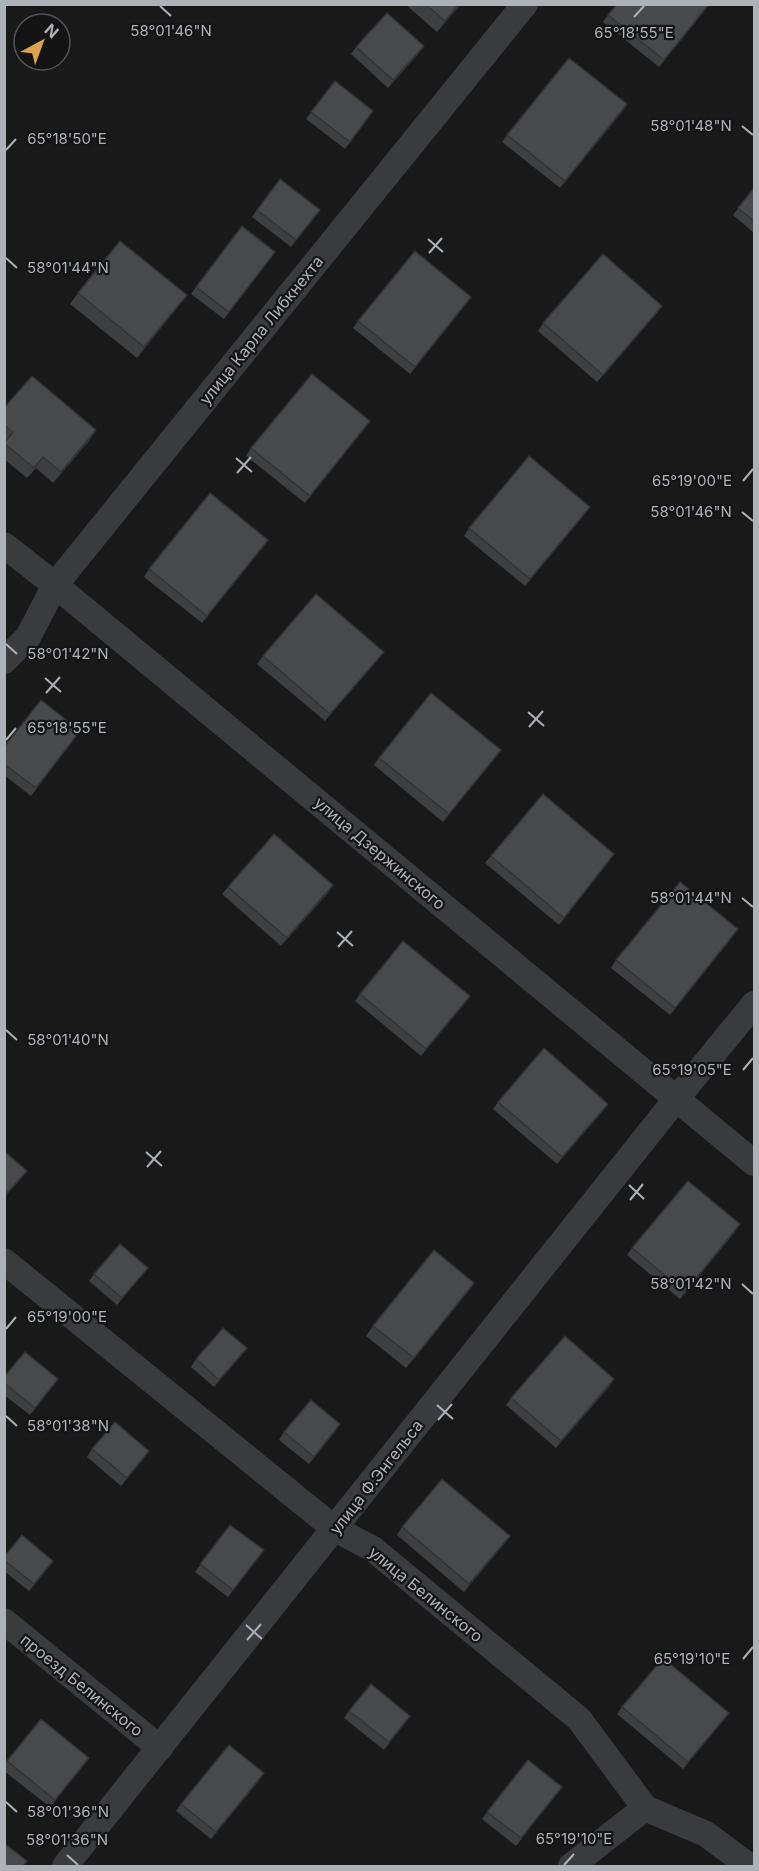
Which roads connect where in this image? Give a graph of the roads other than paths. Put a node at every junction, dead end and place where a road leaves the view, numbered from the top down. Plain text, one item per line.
1 (525, 4) edge
2 (4, 545) edge
3 (55, 585) junction
4 (4, 661) edge
5 (754, 1004) edge
6 (677, 1098) junction
7 (754, 1163) edge
8 (4, 1261) edge
9 (335, 1528) junction
10 (4, 1622) edge
11 (160, 1748) junction
12 (645, 1808) junction
13 (65, 1866) edge
14 (571, 1866) edge
15 (749, 1866) edge

1 - 3 street, улица Карла Либкнехта
2 - 3 street, улица Дзержинского
3 - 4 street, улица Карла Либкнехта
3 - 6 street, улица Дзержинского
5 - 6 street, улица Ф.Энгельса
6 - 7 street, улица Дзержинского
6 - 9 street, улица Ф.Энгельса
8 - 9 street, улица Белинского
9 - 11 street, улица Ф.Энгельса
9 - 12 street, улица Белинского
10 - 11 street, проезд Белинского
11 - 13 street, улица Ф.Энгельса
12 - 14 street
12 - 15 street

